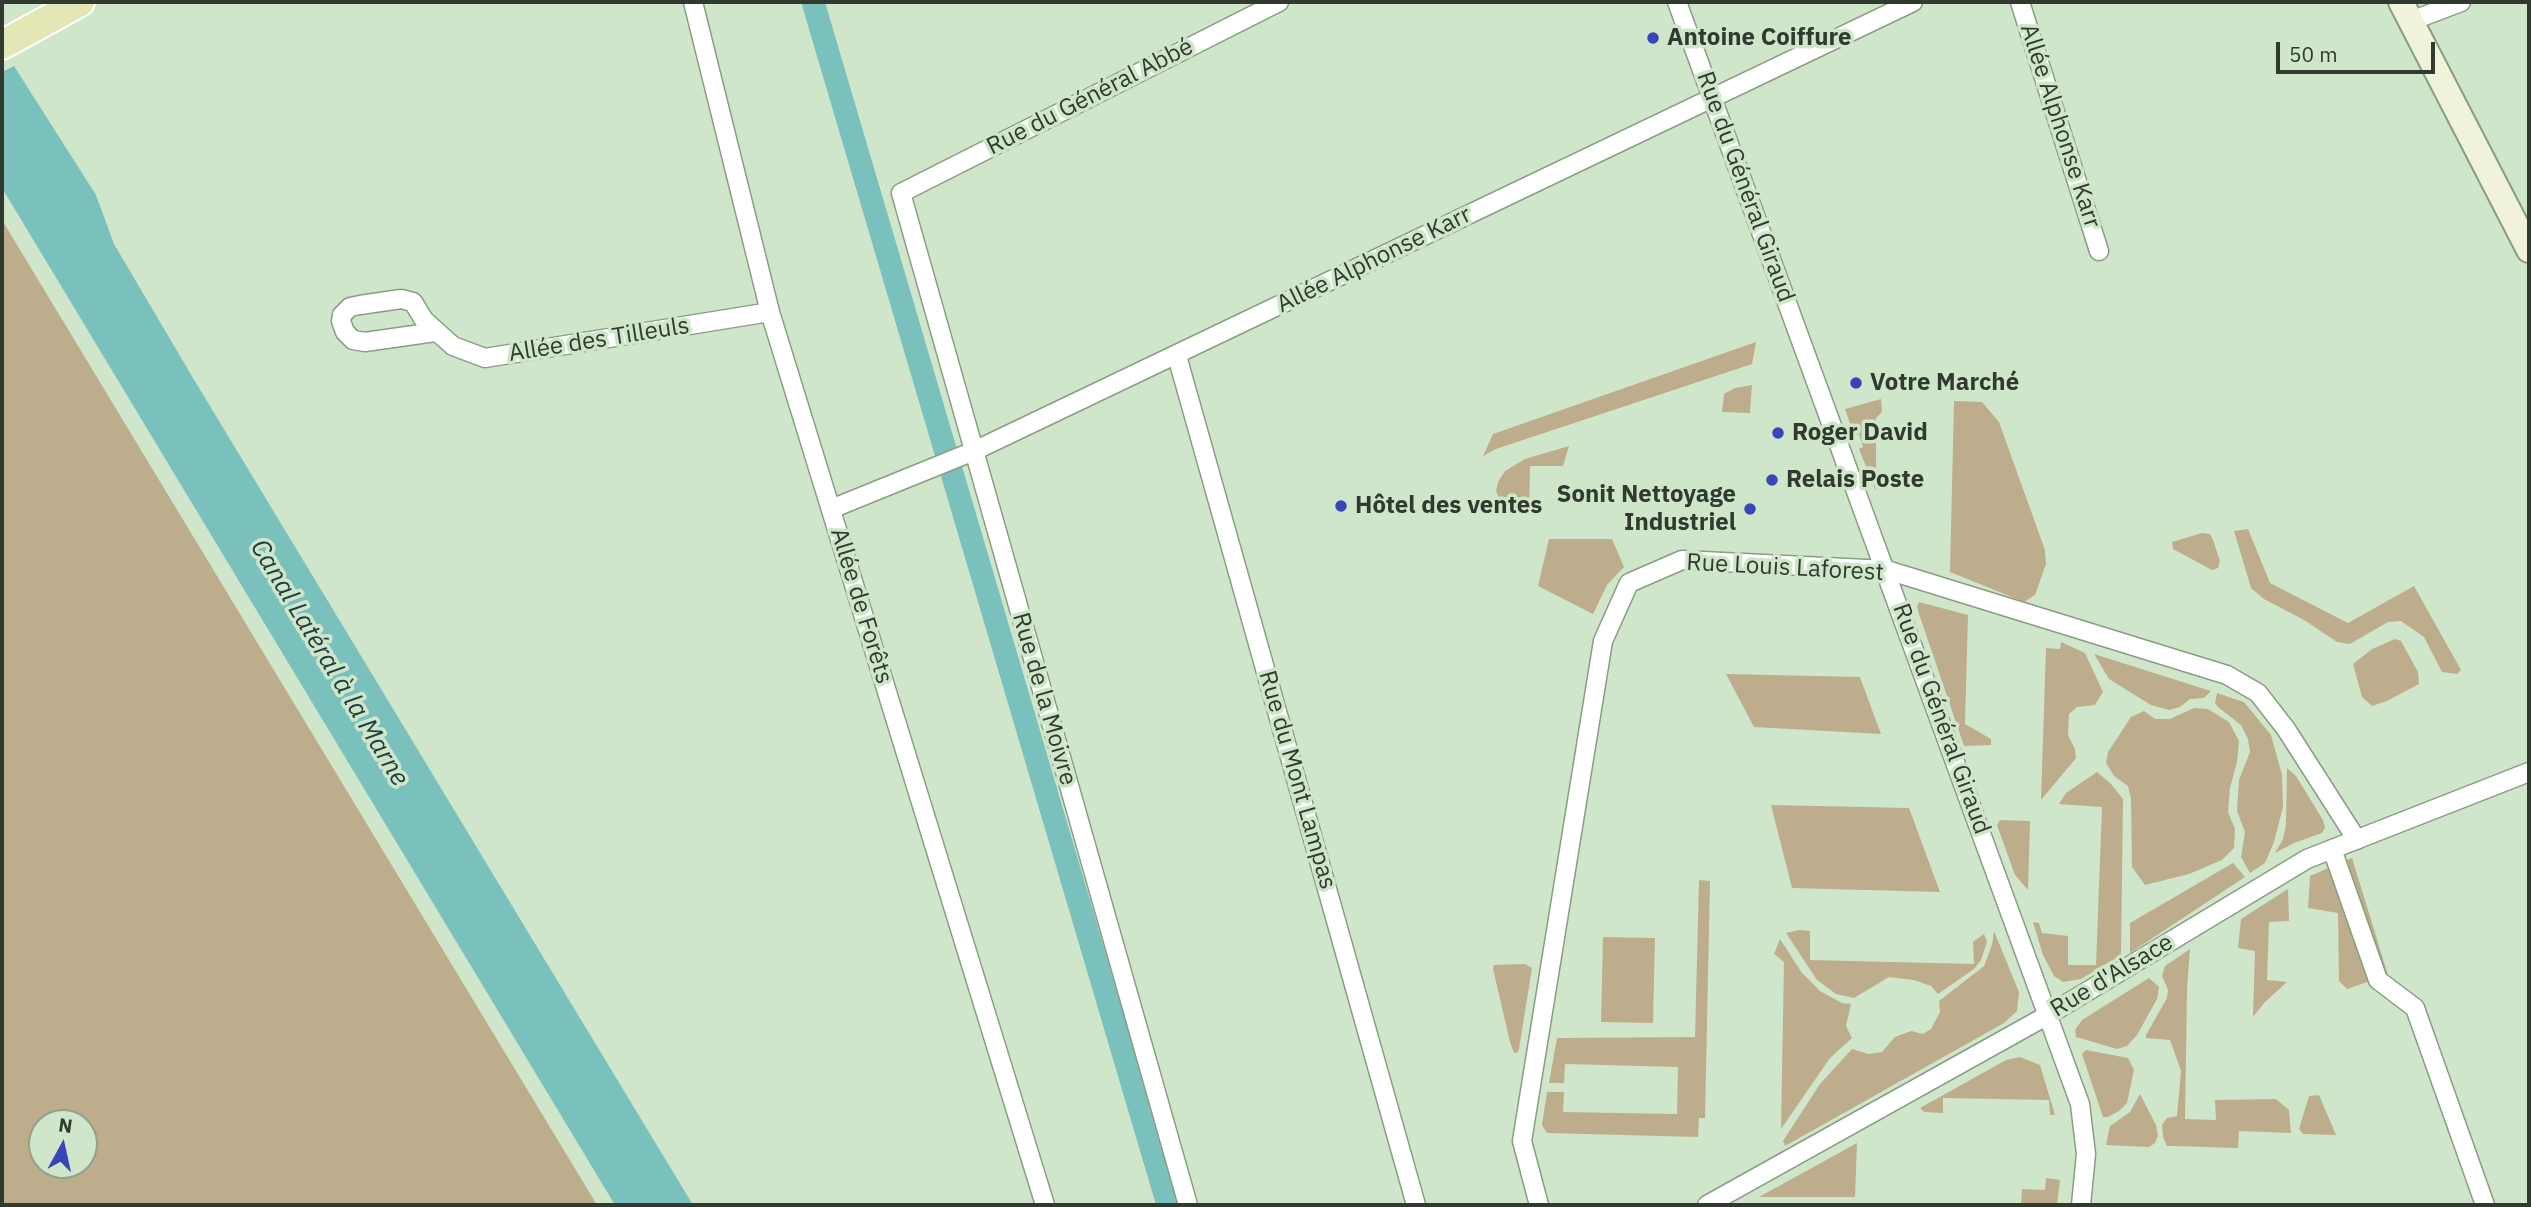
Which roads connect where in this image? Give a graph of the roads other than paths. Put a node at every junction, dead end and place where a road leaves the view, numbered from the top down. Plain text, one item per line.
1 (80, 2) edge
2 (694, 2) edge
3 (1279, 2) edge
4 (1677, 2) edge
5 (1913, 2) edge
6 (2020, 2) edge
7 (2461, 2) edge
8 (2406, 12) edge
9 (2, 45) edge
10 (1712, 97) junction
11 (901, 193) joint
12 (2529, 250) edge
13 (2099, 251) dead end
14 (770, 312) junction
15 (435, 332) junction
16 (1177, 356) junction
17 (971, 452) junction
18 (831, 509) junction
19 (1887, 570) junction
20 (2529, 772) edge
21 (2357, 839) junction
22 (2332, 849) junction
23 (2048, 1015) junction
24 (1045, 1205) edge
25 (1188, 1205) edge
26 (1416, 1205) edge
27 (1539, 1205) edge
28 (1707, 1205) edge
29 (2081, 1205) edge
30 (2485, 1205) edge

1 - 9 main road
2 - 14 street, Allée de Forêts
3 - 11 street, Rue du Général Abbé
4 - 10 street, Rue du Général Giraud
5 - 10 street, Allée Alphonse Karr
6 - 13 street, Allée Alphonse Karr
7 - 8 street
8 - 12 main road
10 - 16 street, Allée Alphonse Karr
10 - 19 street, Rue du Général Giraud
11 - 17 street, Rue de la Moivre
14 - 15 street, Allée des Tilleuls
14 - 18 street, Allée de Forêts
15 - 15 street, Allée des Tilleuls
16 - 17 street, Allée Alphonse Karr
16 - 26 street, Rue du Mont Lampas
17 - 18 street, Allée Alphonse Karr
17 - 25 street, Rue de la Moivre
18 - 24 street, Allée de Forêts
19 - 21 street, Rue Louis Laforest
19 - 23 street, Rue du Général Giraud
19 - 27 street, Rue Louis Laforest
20 - 21 street, Rue d'Alsace
21 - 22 street, Rue d'Alsace
22 - 23 street, Rue d'Alsace
22 - 30 street
23 - 28 street, Rue d'Alsace
23 - 29 street, Rue du Général Giraud

